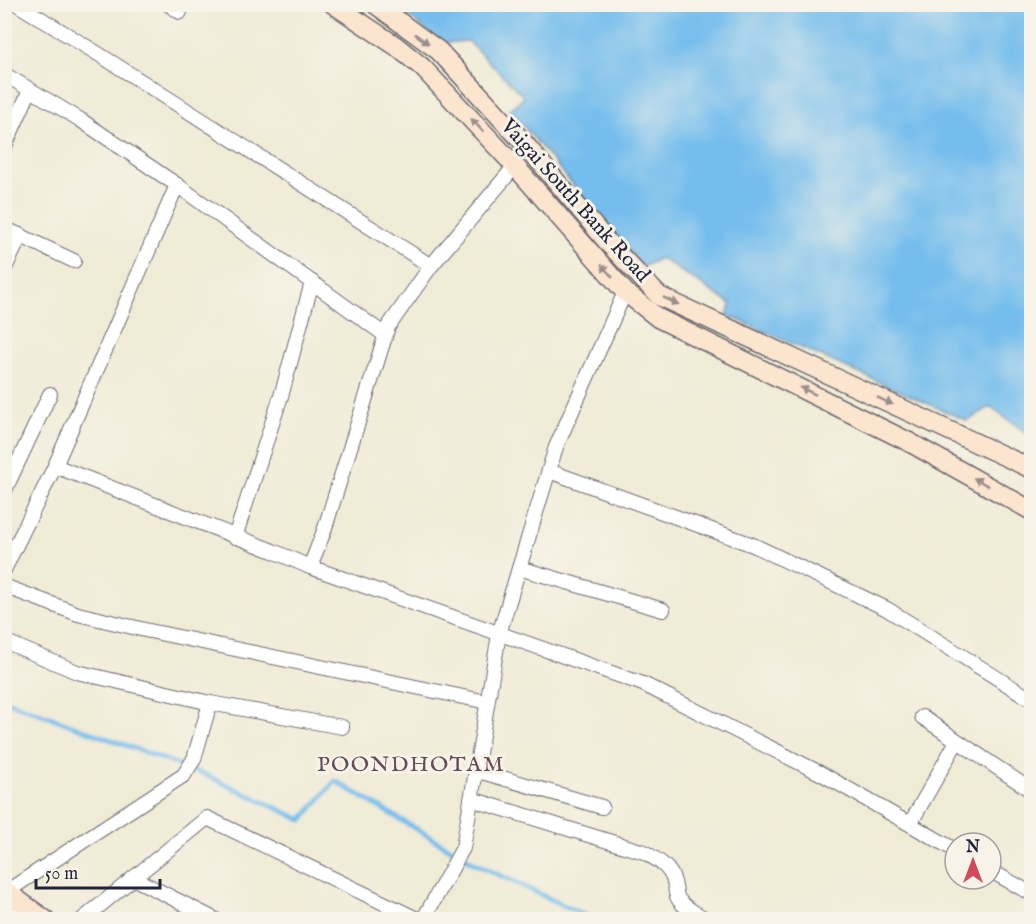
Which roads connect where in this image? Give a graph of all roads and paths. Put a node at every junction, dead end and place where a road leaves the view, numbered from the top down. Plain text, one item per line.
1 (17, 4) edge
2 (45, 4) edge
3 (168, 4) edge
4 (333, 4) edge
5 (375, 4) edge
6 (180, 12) dead end
7 (37, 17) junction
8 (4, 74) edge
9 (30, 90) junction
10 (4, 148) edge
11 (515, 166) junction
12 (177, 185) junction
13 (4, 228) edge
14 (21, 235) junction
15 (74, 261) dead end
16 (431, 266) junction
17 (4, 270) edge
18 (312, 282) junction
19 (625, 291) junction
20 (385, 335) junction
21 (50, 394) dead end
22 (55, 466) junction
23 (1032, 470) edge
24 (549, 471) junction
25 (4, 492) edge
26 (1032, 511) edge
27 (235, 537) junction
28 (310, 567) junction
29 (519, 568) junction
30 (5, 569) edge
31 (4, 586) edge
32 (663, 610) dead end
33 (499, 634) junction
34 (4, 641) edge
35 (1032, 700) edge
36 (487, 702) junction
37 (210, 703) junction
38 (922, 717) dead end
39 (342, 727) dead end
40 (957, 741) junction
41 (476, 770) junction
42 (1032, 791) edge
43 (471, 799) junction
44 (602, 807) dead end
45 (910, 824) junction
46 (943, 843) edge
47 (133, 878) junction
48 (1003, 878) edge
49 (1032, 894) edge
50 (12, 901) edge
51 (46, 920) edge
52 (82, 920) edge
53 (216, 920) edge
54 (421, 920) edge
55 (707, 920) edge

1 - 7 street
2 - 7 street
3 - 6 street
11 -> 4 street, Vaigai South Bank Road
5 -> 23 street, Vaigai South Bank Road
7 - 16 street
8 - 9 street
9 - 10 street
9 - 12 street
11 - 16 street
19 -> 11 street, Vaigai South Bank Road
12 - 18 street
12 - 22 street
13 - 14 street
14 - 15 street
14 - 17 street
16 - 20 street
18 - 20 street
18 - 27 street
19 - 24 street
26 -> 19 street, Vaigai South Bank Road
20 - 28 street
21 - 25 street
22 - 27 street
22 - 30 street
24 - 29 street
24 - 35 street
27 - 28 street
28 - 33 street
29 - 32 street
29 - 33 street
31 - 36 street
33 - 36 street
33 - 45 street
34 - 37 street
36 - 41 street
37 - 39 street
37 - 50 street
38 - 40 street
40 - 42 street
40 - 45 street
41 - 43 street
41 - 44 street
43 - 54 street
43 - 55 street
45 - 46 street
47 - 52 street
47 - 53 street
47 - 54 street
48 - 49 street
50 - 51 street

